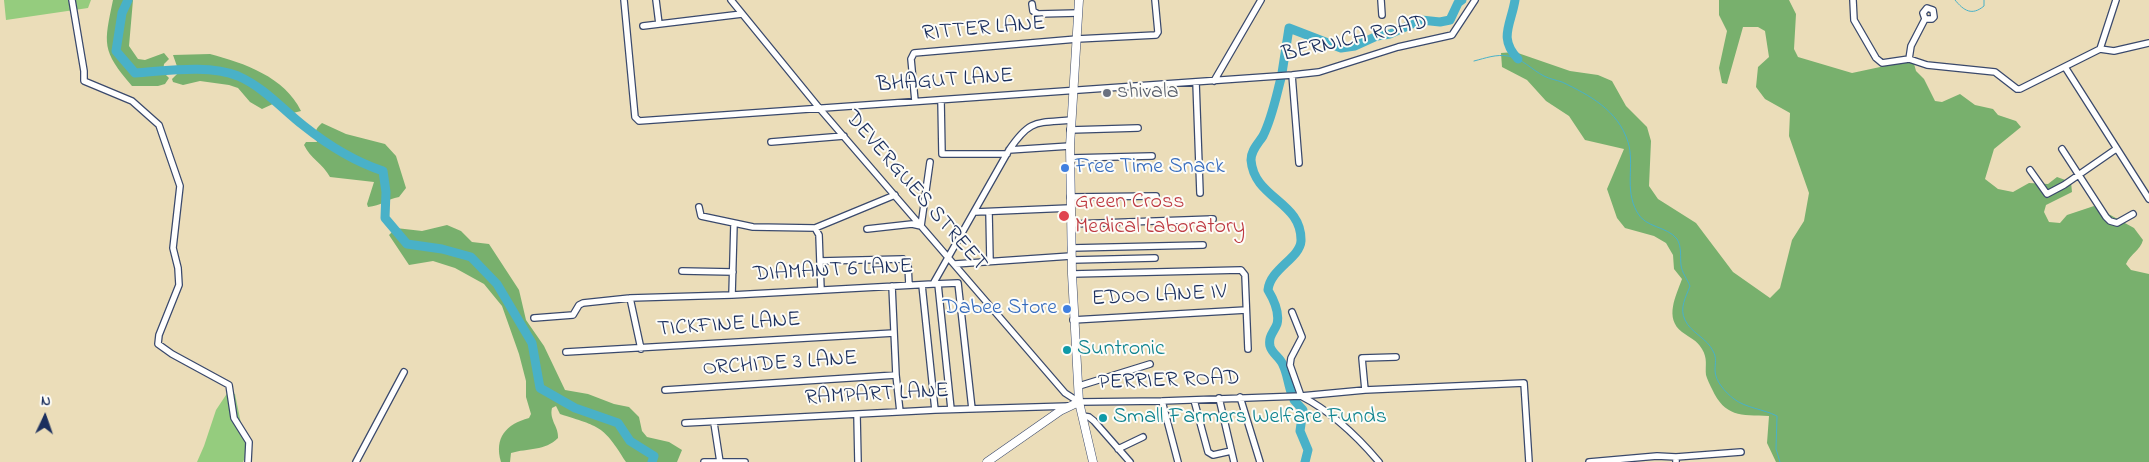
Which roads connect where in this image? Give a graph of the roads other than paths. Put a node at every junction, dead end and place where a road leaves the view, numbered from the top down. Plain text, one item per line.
1 (72, 0) edge
2 (624, 0) edge
3 (656, 0) edge
4 (731, 0) edge
5 (1079, 0) edge
6 (1155, 0) edge
7 (1261, 0) edge
8 (1381, 0) edge
9 (1476, 0) edge
10 (1853, 0) edge
11 (2116, 0) edge
12 (1032, 4) dead end
13 (1078, 13) junction
14 (742, 14) junction
15 (1382, 15) dead end
16 (1925, 19) dead end
17 (659, 24) junction
18 (643, 26) dead end
19 (1077, 39) junction
20 (2149, 43) edge
21 (2100, 49) junction
22 (1909, 59) junction
23 (2065, 67) junction
24 (1292, 75) junction
25 (1214, 81) junction
26 (1196, 82) junction
27 (1074, 90) junction
28 (941, 100) junction
29 (915, 102) junction
30 (820, 109) junction
31 (1071, 120) junction
32 (1138, 128) dead end
33 (1070, 130) junction
34 (844, 136) junction
35 (771, 142) dead end
36 (1070, 146) junction
37 (2062, 149) dead end
38 (2116, 149) junction
39 (1008, 152) junction
40 (1152, 156) dead end
41 (1070, 158) junction
42 (930, 162) dead end
43 (1299, 163) dead end
44 (2030, 170) dead end
45 (2080, 174) junction
46 (1200, 193) dead end
47 (895, 195) junction
48 (1156, 196) dead end
49 (1070, 197) junction
50 (2149, 199) edge
51 (699, 207) dead end
52 (1070, 208) junction
53 (975, 212) junction
54 (989, 212) junction
55 (2133, 214) dead end
56 (1212, 219) dead end
57 (734, 224) junction
58 (1072, 224) junction
59 (921, 226) junction
60 (815, 228) junction
61 (867, 229) dead end
62 (1203, 246) dead end
63 (1072, 255) junction
64 (949, 256) junction
65 (1155, 258) dead end
66 (820, 261) junction
67 (990, 261) junction
68 (955, 264) junction
69 (682, 271) dead end
70 (732, 272) junction
71 (1072, 274) junction
72 (970, 282) junction
73 (958, 283) junction
74 (935, 284) junction
75 (908, 285) junction
76 (922, 285) junction
77 (892, 286) junction
78 (821, 290) junction
79 (732, 296) junction
80 (630, 298) junction
81 (1246, 310) junction
82 (1292, 312) dead end
83 (534, 318) dead end
84 (1073, 320) junction
85 (894, 333) junction
86 (641, 349) junction
87 (1248, 349) dead end
88 (566, 352) dead end
89 (1396, 357) dead end
90 (1150, 364) dead end
91 (404, 372) dead end
92 (896, 375) junction
93 (1079, 386) junction
94 (665, 390) dead end
95 (1365, 390) junction
96 (1301, 396) junction
97 (1219, 398) junction
98 (1240, 398) junction
99 (1194, 400) junction
100 (1162, 401) junction
101 (1075, 404) junction
102 (972, 408) junction
103 (951, 409) junction
104 (935, 410) junction
105 (900, 412) junction
106 (857, 415) junction
107 (1083, 416) junction
108 (685, 423) dead end
109 (714, 423) junction
110 (1142, 437) dead end
111 (1118, 449) junction
112 (1231, 452) junction
113 (1741, 452) dead end
114 (1676, 459) edge
115 (248, 462) edge
116 (356, 462) edge
117 (704, 462) edge
118 (720, 462) edge
119 (745, 462) edge
120 (858, 462) edge
121 (987, 462) edge
122 (1093, 462) edge
123 (1130, 462) edge
124 (1178, 462) edge
125 (1234, 462) edge
126 (1260, 462) edge
127 (1379, 462) edge
128 (1529, 462) edge
129 (1591, 462) edge

1 - 115 street
2 - 30 street, BHAGUT LANE
3 - 17 street
4 - 14 street, DEVERGUES STREET
5 - 13 main road
6 - 19 street
7 - 25 street
8 - 15 street
9 - 24 street, BERNICA ROAD
10 - 22 street
11 - 21 street
12 - 13 street
13 - 19 main road
14 - 17 street
14 - 30 street, DEVERGUES STREET
16 - 22 street
17 - 18 street
19 - 27 main road
19 - 29 street, RITTER LANE
20 - 21 street
21 - 23 street
22 - 23 street
23 - 38 street
24 - 25 street, BERNICA ROAD
24 - 43 street
25 - 26 street, BERNICA ROAD
26 - 27 street, BERNICA ROAD
26 - 46 street
27 - 28 street, BHAGUT LANE
27 - 31 main road
28 - 29 street, BHAGUT LANE
28 - 39 street
29 - 30 street, BHAGUT LANE
30 - 34 street, DEVERGUES STREET
31 - 33 main road
31 - 39 street, DIAMANT 6 LANE
32 - 33 street
33 - 36 main road
34 - 35 street
34 - 47 street, DEVERGUES STREET
36 - 39 street
36 - 41 main road
37 - 45 street
38 - 45 street
38 - 50 street
39 - 53 street, DIAMANT 6 LANE
40 - 41 street
41 - 49 main road
42 - 59 street
44 - 45 street
45 - 55 street
47 - 59 street, DEVERGUES STREET
47 - 60 street
48 - 49 street
49 - 52 main road
51 - 57 street
52 - 54 street
52 - 58 main road
53 - 54 street
53 - 64 street, DIAMANT 6 LANE
54 - 67 street
56 - 58 street
57 - 60 street
57 - 70 street
58 - 63 main road
59 - 61 street
59 - 64 street, DEVERGUES STREET
60 - 66 street
62 - 63 street
63 - 65 street
63 - 67 street
63 - 71 main road
64 - 68 street, DEVERGUES STREET
64 - 74 street, DIAMANT 6 LANE
66 - 75 street
66 - 78 street
67 - 68 street
68 - 72 street, DEVERGUES STREET
69 - 70 street
70 - 79 street
71 - 81 street
71 - 84 main road
72 - 73 street
72 - 101 street, DEVERGUES STREET
73 - 74 street
73 - 102 street
74 - 76 street, DIAMANT 6 LANE
74 - 103 street
75 - 76 street, DIAMANT 6 LANE
75 - 77 street, DIAMANT 6 LANE
76 - 104 street
77 - 78 street, DIAMANT 6 LANE
77 - 85 street
78 - 79 street, DIAMANT 6 LANE
79 - 80 street, DIAMANT 6 LANE
80 - 83 street, DIAMANT 6 LANE
80 - 86 street
81 - 84 street, EDOO LANE IV
81 - 87 street
82 - 96 street
84 - 93 main road
85 - 86 street, TICKFINE LANE
85 - 92 street
86 - 88 street, TICKFINE LANE
89 - 95 street
90 - 93 street
91 - 116 street
92 - 94 street, ORCHIDE 3 LANE
92 - 105 street
93 - 101 main road
95 - 96 street, PERRIER ROAD
95 - 128 street, PERRIER ROAD
96 - 98 street, PERRIER ROAD
96 - 127 street
97 - 98 street, PERRIER ROAD
97 - 99 street, PERRIER ROAD
97 - 112 street
98 - 126 street
99 - 100 street, PERRIER ROAD
99 - 112 street
100 - 101 street, PERRIER ROAD
100 - 124 street
101 - 102 street, RAMPART LANE
101 - 107 main road
101 - 121 main road
102 - 103 street, RAMPART LANE
103 - 104 street, RAMPART LANE
104 - 105 street, RAMPART LANE
105 - 106 street, RAMPART LANE
106 - 109 street, RAMPART LANE
106 - 120 street
107 - 111 street
107 - 122 main road
108 - 109 street, RAMPART LANE
109 - 118 street
110 - 111 street
111 - 123 street
112 - 125 street
113 - 114 street
114 - 129 street
117 - 118 street
118 - 119 street

